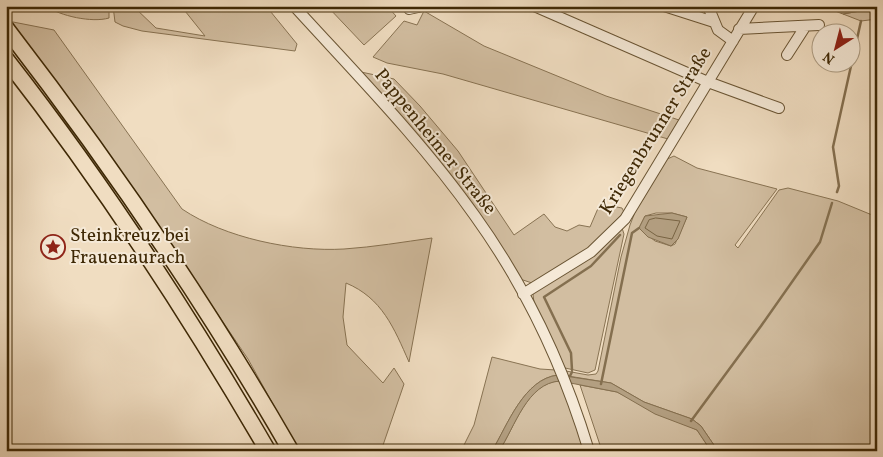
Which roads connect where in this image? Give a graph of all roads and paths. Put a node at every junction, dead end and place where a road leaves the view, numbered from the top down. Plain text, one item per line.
1 (294, 6) edge
2 (423, 6) edge
3 (534, 6) edge
4 (664, 6) edge
5 (708, 6) edge
6 (754, 6) edge
7 (409, 8) dead end
8 (714, 22) junction
9 (810, 26) edge
10 (805, 27) junction
11 (6, 28) edge
12 (739, 29) junction
13 (733, 40) junction
14 (787, 55) dead end
15 (6, 59) edge
16 (708, 82) junction
17 (779, 108) dead end
18 (523, 294) junction
19 (268, 451) edge
20 (291, 451) edge
21 (589, 451) edge

1 - 18 street, Pappenheimer Straße
2 - 7 street
3 - 16 street
4 - 8 street
5 - 8 street
6 - 12 street, Kriegenbrunner Straße
8 - 13 street
9 - 10 street
10 - 12 street
10 - 14 street
11 - 20 highway
12 - 13 street, Kriegenbrunner Straße
13 - 16 street, Kriegenbrunner Straße
15 - 19 highway
16 - 17 street
16 - 18 street, Kriegenbrunner Straße
18 - 21 street, Pappenheimer Straße

